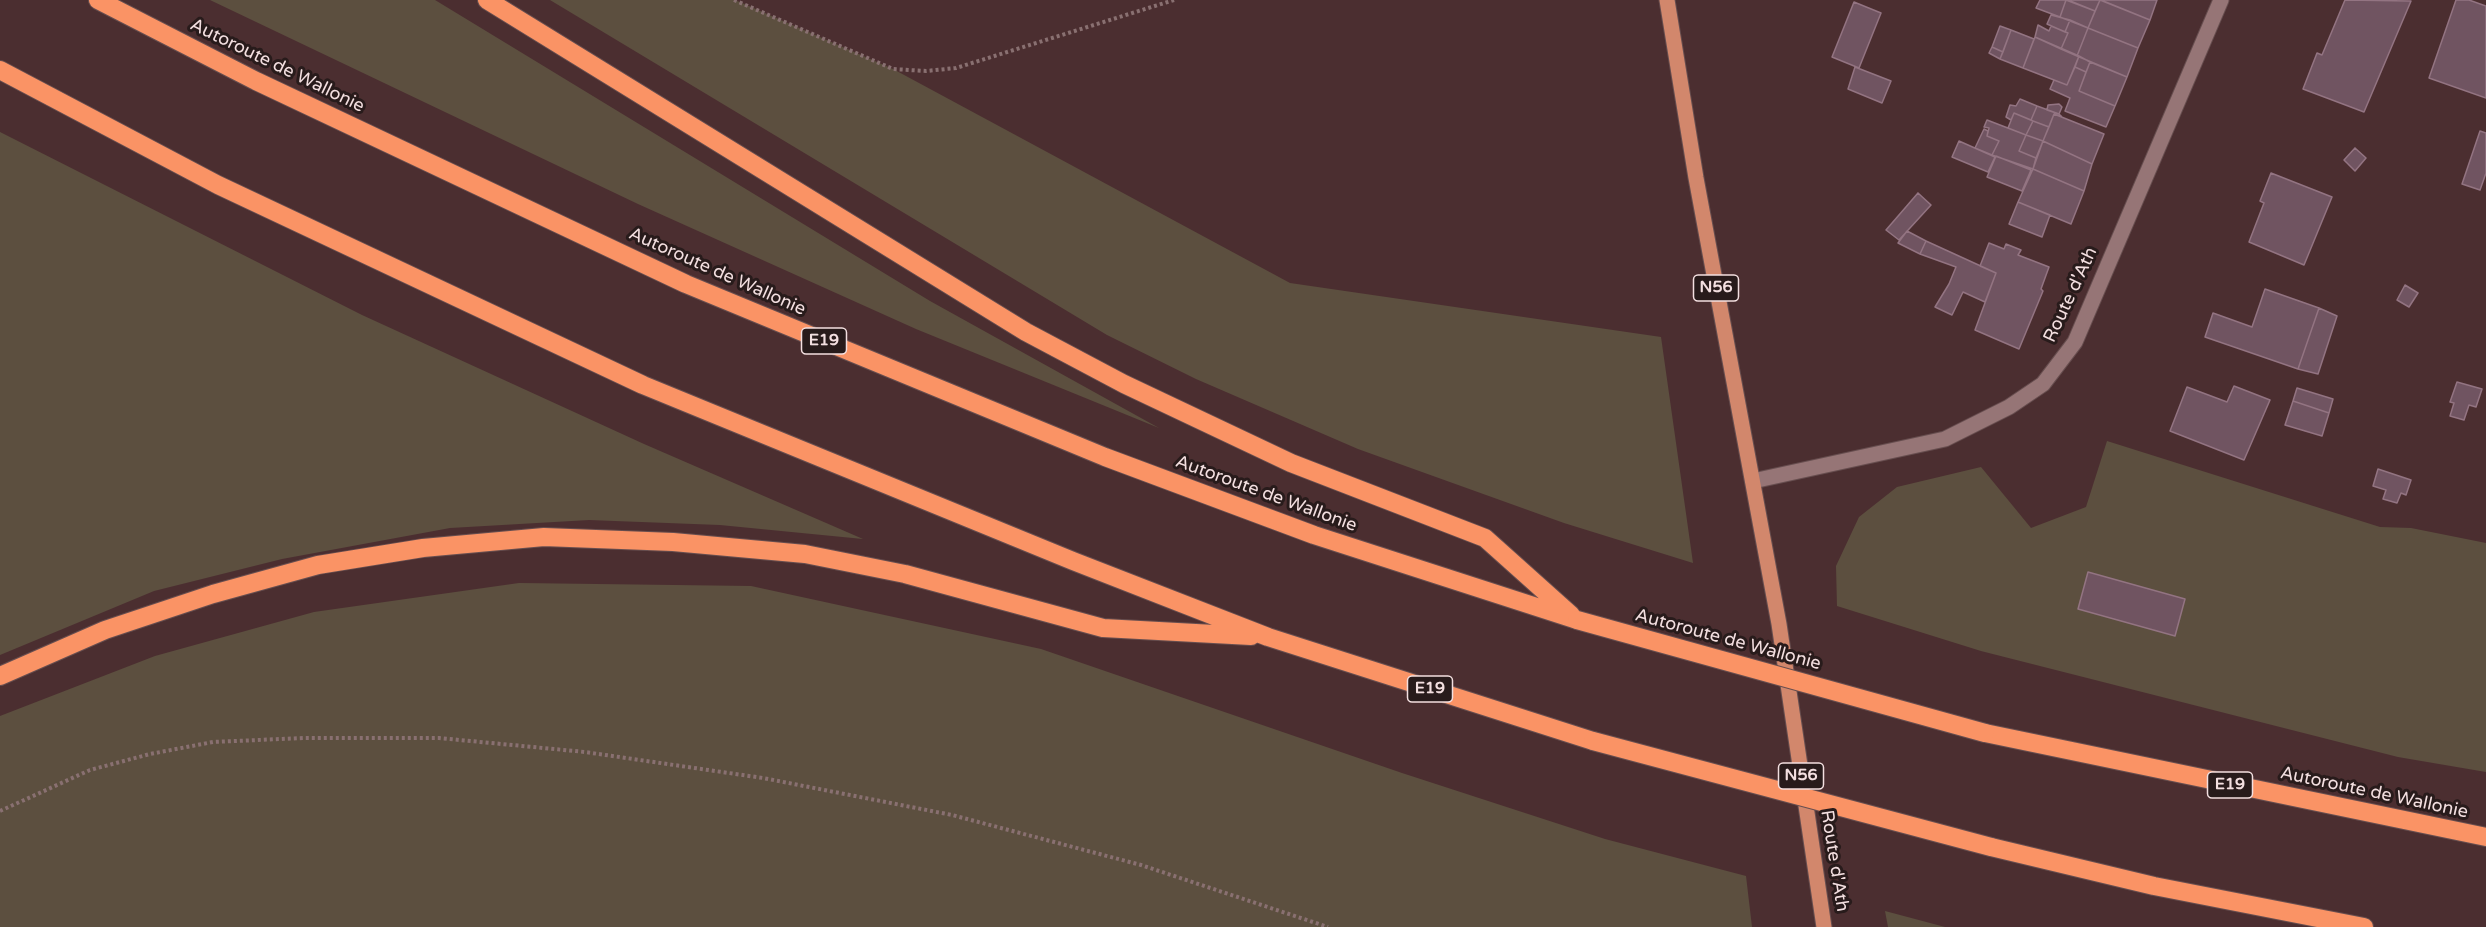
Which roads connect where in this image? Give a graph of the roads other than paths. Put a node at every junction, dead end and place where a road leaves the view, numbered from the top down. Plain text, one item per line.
1 (98, 0) edge
2 (487, 0) edge
3 (1667, 0) edge
4 (2221, 0) edge
5 (0, 70) edge
6 (1753, 481) junction
7 (1577, 620) junction
8 (1268, 637) junction
9 (0, 676) edge
10 (2486, 837) edge
11 (1824, 927) edge
12 (2364, 927) edge

1 - 7 highway, Autoroute de Wallonie / E19
2 - 7 highway
3 - 6 main road, Route d'Ath / N56
4 - 6 street, Route d'Ath
5 - 8 highway, E19
6 - 11 main road, Route d'Ath / N56
7 - 10 highway, Autoroute de Wallonie / E19, bridge
8 - 9 highway
8 - 12 highway, E19, bridge

